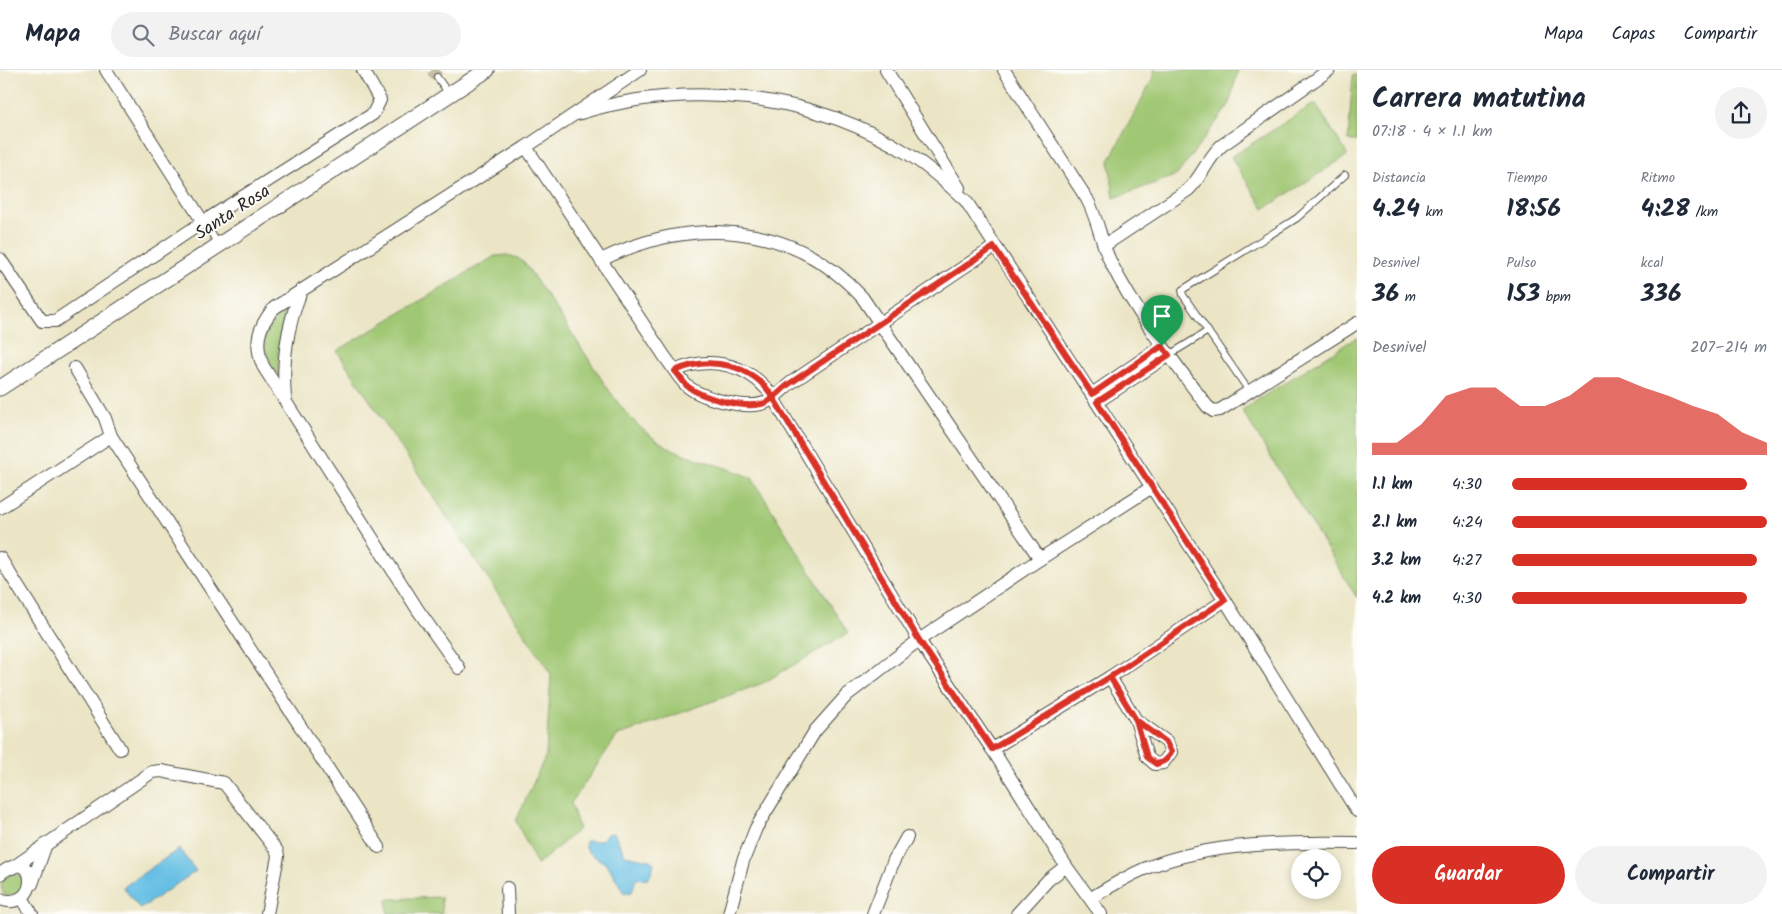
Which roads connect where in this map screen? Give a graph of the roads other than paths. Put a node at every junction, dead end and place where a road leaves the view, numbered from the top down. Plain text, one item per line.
1 (106, 70) edge
2 (363, 70) edge
3 (487, 70) edge
4 (640, 70) edge
5 (886, 70) edge
6 (1004, 70) edge
7 (1330, 70) edge
8 (437, 77) tunnel mouth
9 (450, 95) junction
10 (577, 114) junction
11 (526, 147) junction
12 (1346, 175) dead end
13 (966, 201) junction
14 (203, 222) junction
15 (1105, 245) junction
16 (994, 247) junction
17 (0, 259) edge
18 (601, 260) junction
19 (301, 290) junction
20 (880, 322) junction
21 (1357, 323) edge
22 (1208, 331) junction
23 (1165, 351) junction
24 (76, 368) dead end
25 (675, 371) junction
26 (0, 388) edge
27 (1249, 392) junction
28 (1094, 398) junction
29 (774, 399) junction
30 (285, 401) junction
31 (110, 436) junction
32 (1152, 487) junction
33 (0, 508) edge
34 (0, 558) edge
35 (1040, 559) junction
36 (1225, 600) junction
37 (919, 640) junction
38 (459, 668) dead end
39 (1110, 677) junction
40 (1136, 720) dead end
41 (120, 749) dead end
42 (992, 749) junction
43 (1357, 811) edge
44 (906, 837) dead end
45 (1357, 843) edge
46 (46, 844) junction
47 (379, 847) dead end
48 (1066, 866) junction
49 (12, 868) junction
50 (0, 874) edge
51 (32, 884) junction
52 (507, 888) dead end
53 (1091, 898) junction
54 (0, 899) edge
55 (24, 901) junction
56 (32, 914) edge
57 (267, 914) edge
58 (508, 914) edge
59 (729, 914) edge
60 (873, 914) edge
61 (1017, 914) edge
62 (1101, 914) edge

1 - 14 street
2 - 14 street
3 - 9 street, Santa Rosa
4 - 10 street
5 - 13 street
6 - 15 street
7 - 15 street
8 - 9 lane
9 - 26 street, Santa Rosa
10 - 11 street
10 - 13 street
11 - 18 street
11 - 19 street
12 - 22 lane
13 - 16 street
14 - 17 street
15 - 23 street
16 - 20 street
16 - 28 street
18 - 20 street
18 - 25 street
19 - 30 street
19 - 30 street
20 - 29 street
20 - 35 street
21 - 27 street
22 - 23 lane
22 - 27 lane
23 - 27 street
23 - 28 street
24 - 31 street
25 - 29 street
25 - 29 street
28 - 32 street
29 - 37 street
30 - 38 street
31 - 33 street
31 - 47 street
32 - 35 street
32 - 36 street
34 - 41 street
35 - 37 street
36 - 39 street
36 - 43 street
37 - 42 street
37 - 59 street
39 - 40 street
39 - 42 street
42 - 48 street
44 - 60 street
45 - 53 street
46 - 49 street
46 - 51 street
46 - 57 street
48 - 53 street
48 - 61 street
49 - 50 street
49 - 51 street
51 - 55 street
52 - 58 street
53 - 62 street
54 - 55 street
55 - 56 street

